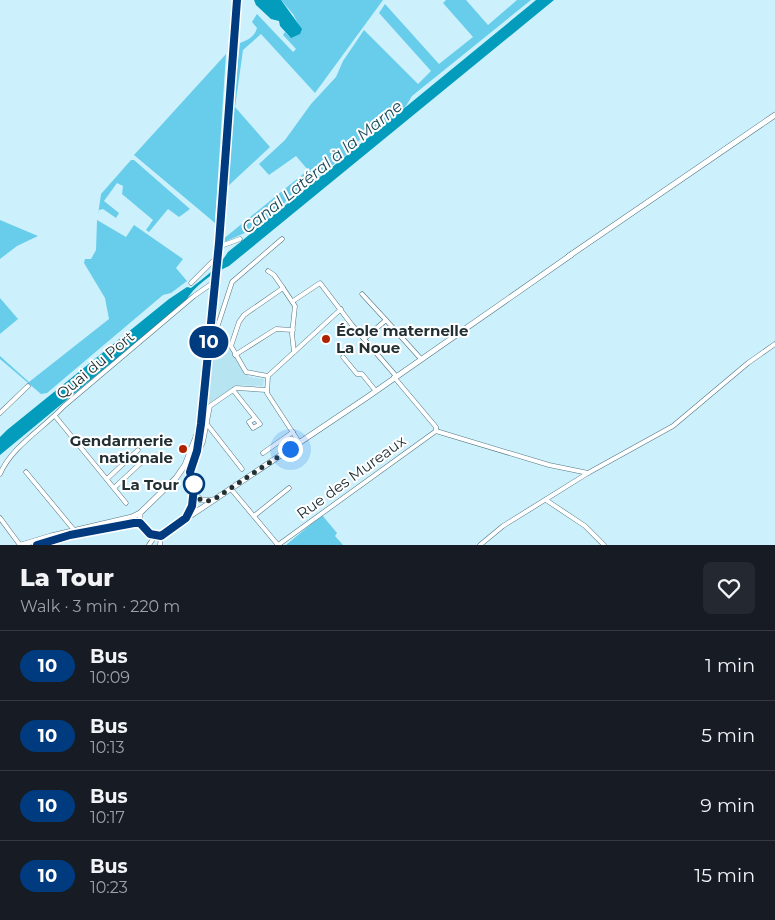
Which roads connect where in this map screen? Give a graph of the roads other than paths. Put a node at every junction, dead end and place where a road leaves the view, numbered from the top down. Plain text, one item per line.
1 (237, 0) edge
2 (775, 115) edge
3 (240, 239) dead end
4 (282, 239) dead end
5 (218, 247) junction
6 (217, 261) junction
7 (268, 271) dead end
8 (191, 282) dead end
9 (214, 282) junction
10 (282, 288) junction
11 (362, 294) dead end
12 (294, 301) junction
13 (341, 309) junction
14 (386, 320) junction
15 (293, 330) junction
16 (364, 339) junction
17 (209, 344) junction
18 (775, 344) edge
19 (294, 352) junction
20 (235, 355) junction
21 (343, 357) dead end
22 (421, 359) junction
23 (268, 376) junction
24 (395, 377) junction
25 (28, 386) dead end
26 (233, 390) junction
27 (266, 390) junction
28 (376, 390) junction
29 (0, 412) edge
30 (55, 416) junction
31 (254, 419) dead end
32 (204, 423) junction
33 (436, 429) junction
34 (293, 432) junction
35 (299, 442) junction
36 (138, 450) dead end
37 (263, 453) dead end
38 (146, 458) dead end
39 (185, 465) junction
40 (190, 469) junction
41 (242, 469) dead end
42 (26, 472) dead end
43 (588, 473) junction
44 (0, 474) edge
45 (176, 478) junction
46 (191, 478) junction
47 (107, 479) junction
48 (114, 488) junction
49 (231, 488) junction
50 (289, 488) dead end
51 (194, 494) junction
52 (213, 500) junction
53 (546, 500) junction
54 (126, 503) dead end
55 (140, 513) junction
56 (254, 516) junction
57 (0, 518) edge
58 (186, 518) junction
59 (140, 523) junction
60 (74, 530) junction
61 (157, 536) junction
62 (48, 543) edge
63 (21, 545) edge
64 (37, 545) edge
65 (150, 545) edge
66 (159, 545) edge
67 (278, 545) edge
68 (480, 545) edge
69 (604, 545) edge

1 - 5 main road
2 - 22 main road
3 - 5 street
4 - 17 street
5 - 6 main road
6 - 8 street
6 - 9 main road
7 - 10 street
9 - 17 main road
9 - 30 street, Quai du Port
10 - 12 street
10 - 20 street
11 - 14 street
12 - 13 street
12 - 15 street
13 - 16 street
13 - 19 street
14 - 16 street
14 - 22 street
15 - 19 street
15 - 20 street
16 - 24 street
17 - 32 main road
18 - 43 street
19 - 23 street
20 - 23 street
21 - 28 street
22 - 24 main road
23 - 27 street
24 - 28 main road
24 - 33 street
25 - 29 street
26 - 27 street
26 - 31 street
26 - 32 street
27 - 34 street
28 - 35 main road
30 - 44 street, Quai du Port
30 - 47 street
32 - 39 main road
32 - 40 main road
32 - 41 street
33 - 43 street
33 - 67 street, Rue des Mureaux
34 - 35 street
34 - 37 street
35 - 49 main road
36 - 47 street
38 - 48 street
39 - 40 main road
39 - 45 main road
40 - 46 main road
42 - 60 street
43 - 53 street
45 - 46 main road
45 - 55 main road
46 - 51 main road
47 - 48 street
48 - 54 street
49 - 52 main road
49 - 56 street
50 - 56 street
51 - 52 main road
51 - 58 main road
52 - 58 main road
53 - 68 street
53 - 69 street
55 - 59 main road
55 - 60 main road
56 - 67 street
57 - 63 street
58 - 61 main road
59 - 61 main road
59 - 62 main road
60 - 63 main road
61 - 65 street
61 - 66 street
62 - 64 main road
65 - 66 street

